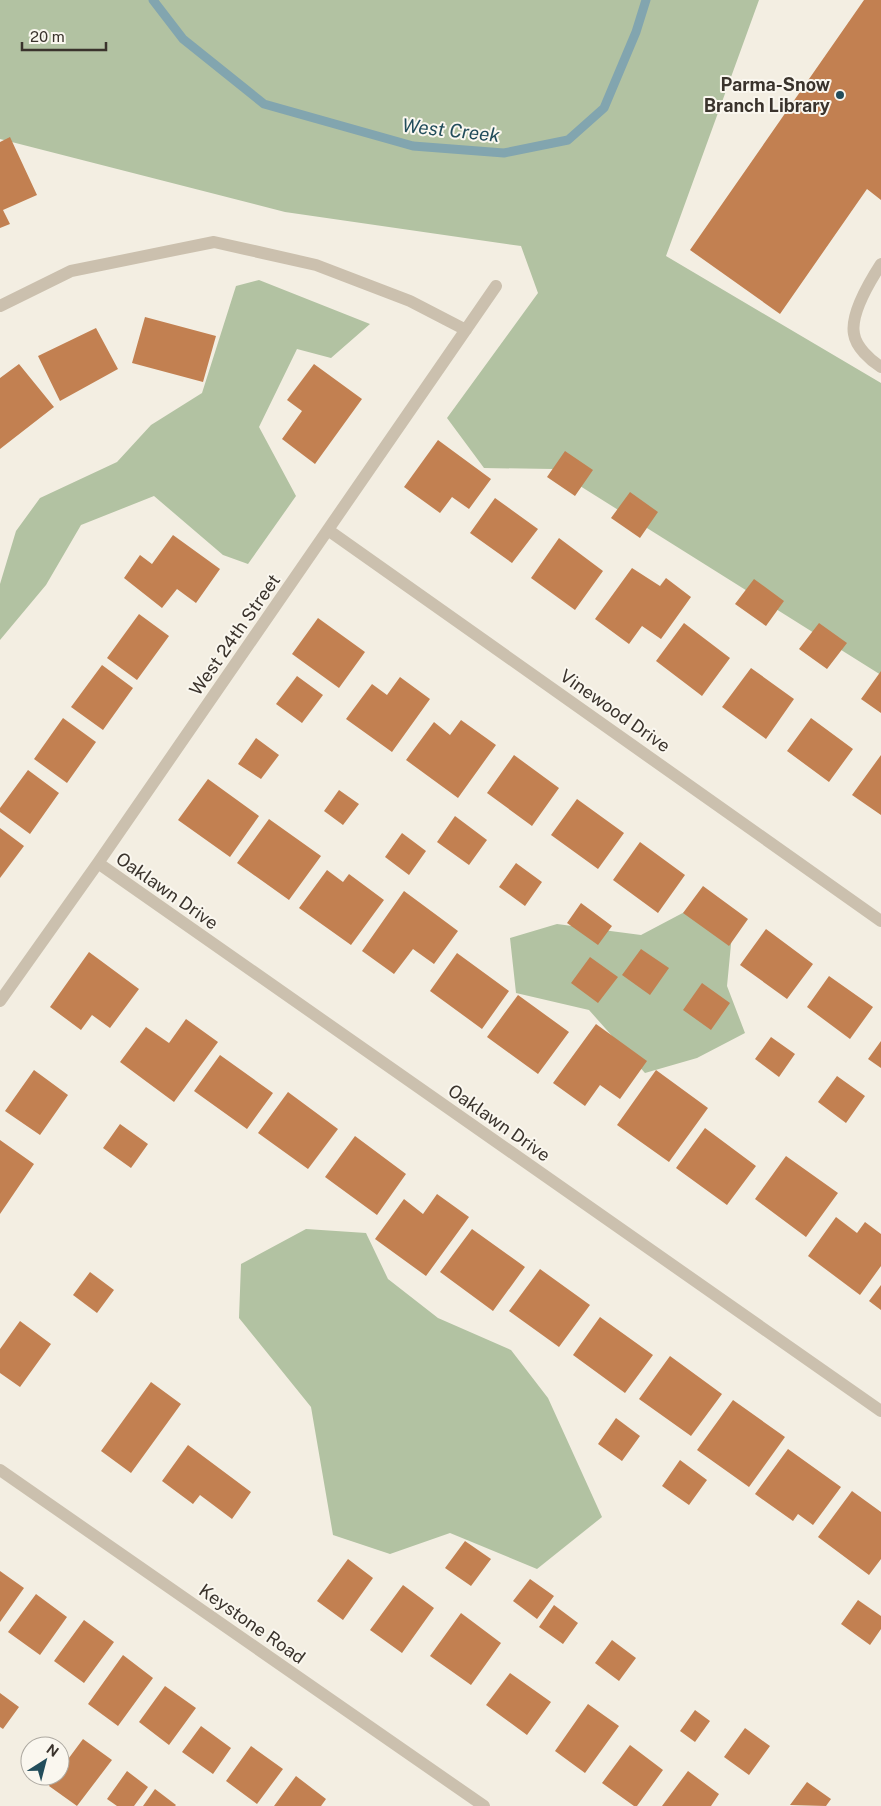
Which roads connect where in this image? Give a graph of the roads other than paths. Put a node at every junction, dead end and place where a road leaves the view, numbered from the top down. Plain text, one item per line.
1 (881, 264) edge
2 (496, 286) dead end
3 (0, 306) edge
4 (466, 330) junction
5 (881, 367) edge
6 (328, 530) junction
7 (98, 863) junction
8 (881, 921) edge
9 (0, 1001) edge
10 (881, 1411) edge
11 (0, 1470) edge
12 (484, 1806) edge

1 - 5 street
2 - 4 street, West 24th Street
3 - 4 street
4 - 6 street, West 24th Street
6 - 7 street, West 24th Street
6 - 8 street, Vinewood Drive
7 - 9 street, West 24th Street
7 - 10 street, Oaklawn Drive
11 - 12 street, Keystone Road

